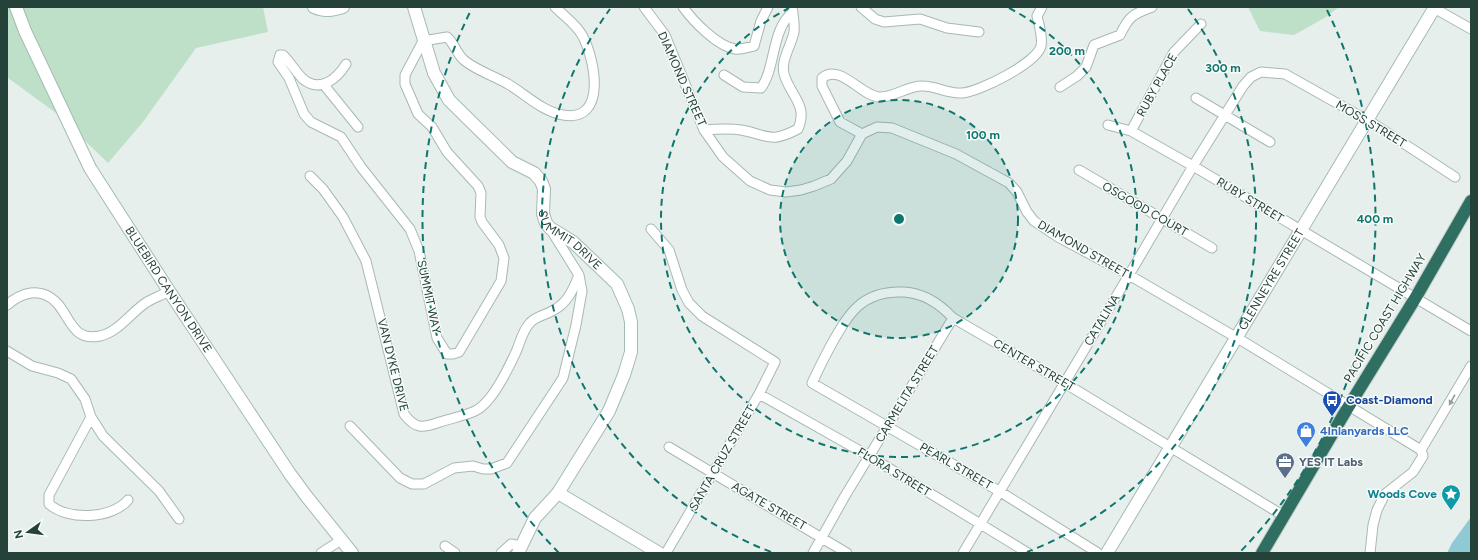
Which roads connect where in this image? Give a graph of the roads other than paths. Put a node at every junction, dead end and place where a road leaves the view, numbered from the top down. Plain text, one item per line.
1 (16, 7) edge
2 (314, 7) edge
3 (343, 7) edge
4 (414, 7) edge
5 (555, 7) edge
6 (644, 7) edge
7 (683, 7) edge
8 (768, 7) edge
9 (861, 7) edge
10 (1042, 7) edge
11 (1152, 7) edge
12 (1435, 8) edge
13 (792, 9) edge
14 (1201, 24) dead end
15 (1471, 29) edge
16 (980, 32) dead end
17 (423, 41) junction
18 (346, 64) dead end
19 (1285, 74) joint
20 (724, 75) dead end
21 (324, 85) junction
22 (1060, 87) dead end
23 (1196, 98) dead end
24 (1226, 114) junction
25 (1367, 120) junction
26 (1108, 125) dead end
27 (358, 127) dead end
28 (704, 130) junction
29 (1131, 131) junction
30 (862, 134) junction
31 (1270, 142) dead end
32 (1193, 166) junction
33 (1079, 170) dead end
34 (310, 176) dead end
35 (1455, 177) dead end
36 (1471, 201) edge
37 (1161, 219) junction
38 (550, 228) junction
39 (651, 229) dead end
40 (1302, 230) junction
41 (1212, 248) dead end
42 (1129, 275) junction
43 (579, 276) junction
44 (169, 291) junction
45 (1416, 297) junction
46 (7, 305) edge
47 (953, 318) junction
48 (1471, 331) edge
49 (1237, 338) junction
50 (7, 351) edge
51 (1471, 366) edge
52 (812, 383) joint
53 (1064, 383) junction
54 (759, 394) junction
55 (1349, 406) junction
56 (91, 417) junction
57 (887, 425) junction
58 (350, 426) dead end
59 (1171, 447) junction
60 (669, 448) dead end
61 (1421, 450) junction
62 (869, 456) junction
63 (713, 473) junction
64 (999, 491) junction
65 (558, 493) junction
66 (128, 500) dead end
67 (1284, 516) junction
68 (179, 520) dead end
69 (980, 524) junction
70 (822, 537) junction
71 (341, 540) junction
72 (445, 546) dead end
73 (520, 549) edge
74 (321, 553) edge
75 (352, 553) edge
76 (455, 553) edge
77 (501, 553) edge
78 (659, 553) edge
79 (666, 553) edge
80 (813, 553) edge
81 (847, 553) edge
82 (963, 553) edge
83 (1028, 553) edge
84 (1098, 553) edge
85 (1107, 553) edge
86 (1262, 553) edge
87 (1370, 553) edge

1 - 44 street, BLUEBIRD CANYON DRIVE
2 - 3 street
4 - 17 street, SUMMIT DRIVE
5 - 17 street
6 - 28 street, DIAMOND STREET
7 - 8 street
9 - 16 street
10 - 30 street
11 - 22 street
12 - 15 street
12 - 25 street, GLENNEYRE STREET
13 - 20 street
13 - 28 street
14 - 29 street, RUBY PLACE
17 - 21 street, SUMMIT WAY
17 - 38 street, SUMMIT DRIVE
18 - 21 street
19 - 24 street, CATALINA
19 - 25 street, MOSS STREET
21 - 27 street
23 - 24 street
24 - 31 street
24 - 32 street, CATALINA
25 - 35 street, MOSS STREET
25 - 40 street, GLENNEYRE STREET
26 - 29 street, RUBY STREET
28 - 30 street, DIAMOND STREET
29 - 32 street, RUBY STREET
30 - 42 street, DIAMOND STREET
32 - 37 street, CATALINA
32 - 40 street, RUBY STREET
33 - 37 street, OSGOOD COURT
34 - 43 street, VAN DYKE DRIVE
36 - 45 highway, PACIFIC COAST HIGHWAY
37 - 41 street, OSGOOD COURT
37 - 42 street, CATALINA
38 - 43 street
38 - 65 street, SUMMIT DRIVE
39 - 54 street, SANTA CRUZ STREET
40 - 45 street, RUBY STREET
40 - 49 street, GLENNEYRE STREET
42 - 49 street, DIAMOND STREET
42 - 53 street, CATALINA
43 - 58 street
44 - 46 street
44 - 71 street, BLUEBIRD CANYON DRIVE
45 - 48 street, RUBY STREET
45 - 55 highway, PACIFIC COAST HIGHWAY
47 - 52 street, CENTER STREET
47 - 53 street, CENTER STREET
47 - 57 street, CARMELITA STREET
49 - 55 street, DIAMOND STREET
49 - 59 street, GLENNEYRE STREET
50 - 56 street
51 -> 61 street
52 - 57 street, PEARL STREET
53 - 59 street, CENTER STREET
53 - 64 street, CATALINA
54 - 62 street, FLORA STREET
54 - 63 street, SANTA CRUZ STREET
55 - 61 street, DIAMOND STREET
55 - 67 highway, PACIFIC COAST HIGHWAY
56 - 66 street
56 - 68 street
57 - 62 street, CARMELITA STREET
57 - 64 street, PEARL STREET
59 - 67 street, CENTER STREET
59 - 85 street, GLENNEYRE STREET
60 - 63 street, AGATE STREET
61 - 87 street
62 - 69 street, FLORA STREET
62 - 70 street, CARMELITA STREET
63 - 70 street, AGATE STREET
63 - 79 street, SANTA CRUZ STREET
64 - 69 street, CATALINA
64 - 84 street, PEARL STREET
65 - 73 street, SUMMIT DRIVE
65 - 78 street
67 - 86 highway, PACIFIC COAST HIGHWAY
69 - 82 street, CATALINA
69 - 83 street, FLORA STREET
70 - 80 street, CARMELITA STREET
70 - 81 street, AGATE STREET
71 - 74 street
71 - 75 street, BLUEBIRD CANYON DRIVE
72 - 76 street
73 - 77 street

